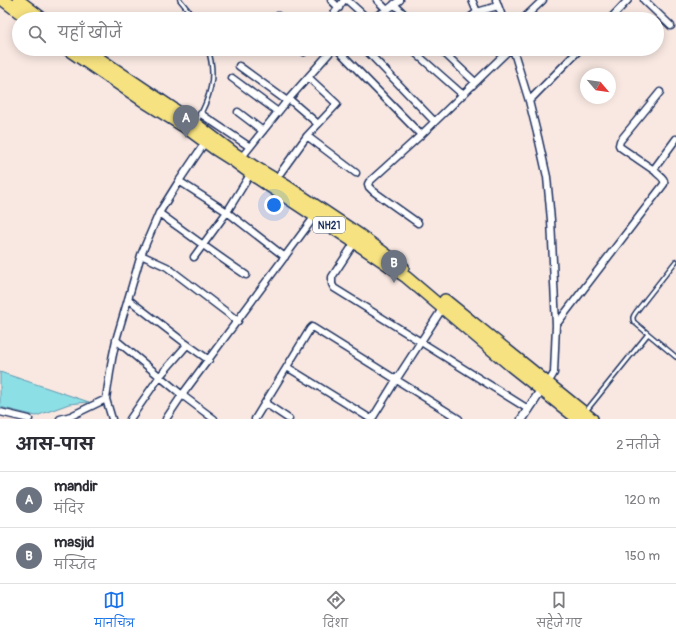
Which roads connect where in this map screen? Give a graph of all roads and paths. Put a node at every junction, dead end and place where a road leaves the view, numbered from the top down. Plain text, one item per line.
1 (3, 0) edge
2 (180, 0) edge
3 (331, 0) edge
4 (346, 0) edge
5 (377, 0) edge
6 (400, 0) edge
7 (472, 0) edge
8 (543, 0) edge
9 (628, 0) edge
10 (644, 0) edge
11 (22, 1) edge
12 (497, 3) edge
13 (394, 4) junction
14 (339, 8) junction
15 (387, 10) junction
16 (19, 12) edge
17 (35, 12) edge
18 (189, 12) edge
19 (336, 12) edge
20 (360, 12) edge
21 (384, 12) edge
22 (402, 12) edge
23 (477, 12) joint
24 (530, 12) edge
25 (617, 12) edge
26 (657, 12) edge
27 (664, 19) edge
28 (672, 26) dead end
29 (77, 56) edge
30 (95, 56) edge
31 (210, 56) edge
32 (327, 56) edge
33 (344, 56) edge
34 (371, 56) edge
35 (419, 56) edge
36 (447, 56) edge
37 (503, 56) edge
38 (515, 56) edge
39 (573, 56) edge
40 (239, 66) dead end
41 (308, 77) junction
42 (232, 78) dead end
43 (475, 82) junction
44 (660, 92) dead end
45 (462, 94) junction
46 (288, 100) junction
47 (529, 101) junction
48 (238, 112) dead end
49 (278, 112) junction
50 (201, 114) junction
51 (434, 121) junction
52 (196, 124) junction
53 (318, 124) junction
54 (263, 131) junction
55 (421, 135) junction
56 (307, 136) junction
57 (208, 139) junction
58 (676, 139) edge
59 (250, 147) junction
60 (241, 158) junction
61 (655, 171) junction
62 (250, 173) junction
63 (356, 173) dead end
64 (276, 179) junction
65 (179, 181) junction
66 (227, 212) junction
67 (159, 213) junction
68 (315, 216) junction
69 (418, 223) dead end
70 (355, 242) junction
71 (204, 244) junction
72 (141, 255) junction
73 (285, 257) junction
74 (194, 258) dead end
75 (676, 261) edge
76 (246, 275) dead end
77 (128, 299) junction
78 (445, 305) junction
79 (238, 321) junction
80 (556, 325) junction
81 (648, 334) junction
82 (116, 340) junction
83 (421, 342) junction
84 (187, 344) junction
85 (676, 357) edge
86 (209, 360) junction
87 (287, 367) junction
88 (160, 376) junction
89 (396, 380) junction
90 (545, 386) junction
91 (182, 395) junction
92 (106, 399) junction
93 (265, 403) junction
94 (528, 409) junction
95 (0, 412) edge
96 (450, 417) edge
97 (585, 417) edge
98 (29, 419) edge
99 (60, 419) edge
100 (112, 419) edge
101 (130, 419) edge
102 (166, 419) edge
103 (214, 419) edge
104 (255, 419) edge
105 (289, 419) edge
106 (372, 419) edge
107 (458, 419) edge
108 (522, 419) edge

1 - 16 highway
2 - 18 lane
3 - 14 street
4 - 14 street
4 - 20 street
5 - 15 street
6 - 13 street
7 - 23 street
8 - 24 street
9 - 25 street
10 - 26 street
11 - 17 highway
12 - 23 street
13 - 15 street
13 - 22 street
14 - 19 street
15 - 21 street
27 - 28 street
29 - 57 highway, NH21
30 - 52 highway, NH21
31 - 50 lane
32 - 41 street
33 - 55 street
34 - 51 street
35 - 45 street
36 - 43 street
37 - 43 street
38 - 47 street
39 - 47 street
40 - 46 street
41 - 46 street
41 - 53 street
42 - 49 street
43 - 45 street
44 - 61 street
45 - 51 street
46 - 49 street
46 - 53 street
47 - 80 street
48 - 54 street
49 - 54 street
50 - 52 lane
50 - 59 street
51 - 55 street
52 - 57 highway, NH21
53 - 56 street
54 - 59 street
55 - 69 street
56 - 63 street
56 - 64 street
57 - 60 highway, NH21
57 - 62 highway, NH21
57 - 65 street
58 - 61 street
59 - 60 street
60 - 64 highway, NH21
61 - 80 street
62 - 66 street
62 - 68 highway, NH21
64 - 78 highway, NH21
65 - 66 street
65 - 67 street
66 - 71 street
66 - 73 street
67 - 71 street
67 - 72 street
68 - 70 highway, NH21
68 - 73 street
70 - 78 highway, NH21
70 - 83 street
71 - 74 street
71 - 76 street
72 - 77 street
72 - 79 street
73 - 79 street
75 - 81 lane
77 - 82 street
77 - 84 street
78 - 83 street
78 - 90 highway, NH21
79 - 86 street
80 - 90 street
81 - 85 lane
81 - 97 lane
82 - 88 street
82 - 92 street
83 - 89 street
83 - 94 street
84 - 86 street
84 - 88 street
86 - 91 street
87 - 89 street
87 - 93 street
87 - 106 street
88 - 91 street
88 - 101 street
89 - 96 street
89 - 106 street
90 - 94 street
90 - 97 highway, NH21
91 - 102 street
91 - 103 street
92 - 99 street
92 - 100 street
93 - 104 street
93 - 105 street
94 - 108 street
95 - 98 street
96 - 107 street

